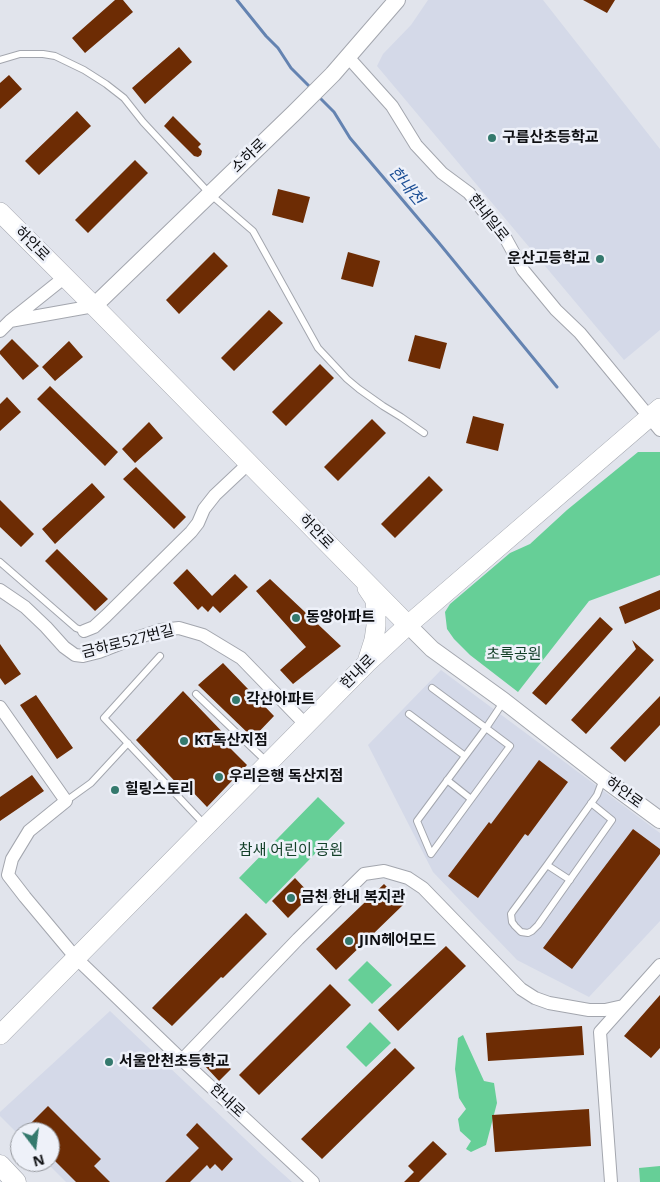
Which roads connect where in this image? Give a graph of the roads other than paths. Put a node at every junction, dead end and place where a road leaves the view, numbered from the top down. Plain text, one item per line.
1 (396, 0) edge
2 (348, 57) junction
3 (0, 60) edge
4 (210, 194) junction
5 (0, 212) edge
6 (65, 277) junction
7 (94, 306) junction
8 (10, 321) junction
9 (0, 331) edge
10 (656, 419) edge
11 (424, 433) dead end
12 (249, 463) junction
13 (0, 562) edge
14 (360, 577) junction
15 (0, 590) edge
16 (408, 625) junction
17 (84, 631) joint
18 (160, 656) dead end
19 (367, 664) junction
20 (432, 688) dead end
21 (196, 694) dead end
22 (504, 702) junction
23 (0, 707) edge
24 (409, 714) dead end
25 (306, 724) junction
26 (486, 728) junction
27 (128, 743) junction
28 (465, 756) junction
29 (268, 763) junction
30 (603, 778) junction
31 (447, 780) junction
32 (471, 799) junction
33 (66, 801) junction
34 (591, 803) junction
35 (660, 820) edge
36 (206, 826) junction
37 (547, 865) junction
38 (570, 880) junction
39 (76, 958) junction
40 (660, 964) edge
41 (623, 1006) junction
42 (0, 1035) edge
43 (182, 1060) junction
44 (0, 1165) edge
45 (16, 1182) edge
46 (313, 1182) edge
47 (611, 1182) edge

1 - 2 street, 소하로
2 - 4 street, 소하로
2 - 10 street, 한내일로
3 - 4 lane
4 - 7 street, 소하로
4 - 11 lane
5 - 6 main road, 하안로
6 - 7 main road, 하안로
6 - 8 street
7 - 8 street
7 - 12 main road, 하안로
8 - 9 street
10 - 16 main road, 한내로
12 - 14 main road, 하안로
12 - 17 street
13 - 17 lane
14 - 16 main road, 하안로
14 - 19 main road
15 - 25 street, 금하로527번길
16 - 19 main road, 한내로
16 - 22 street, 하안로
18 - 27 lane
19 - 25 main road, 한내로
20 - 26 lane
21 - 29 lane
22 - 26 lane
22 - 30 street, 하안로
23 - 33 street
24 - 28 lane
25 - 29 main road, 한내로
26 - 28 lane
26 - 32 lane
27 - 33 lane
27 - 36 lane
28 - 31 lane
29 - 36 main road, 한내로
30 - 34 lane
30 - 35 street, 하안로
31 - 32 lane
31 - 32 lane
33 - 39 street
34 - 37 lane
34 - 38 lane
36 - 39 main road, 한내로
37 - 38 lane
37 - 38 lane
39 - 42 main road, 한내로
39 - 43 street, 한내로
40 - 41 street
41 - 43 street
41 - 47 street
43 - 46 street, 한내로
44 - 45 main road

